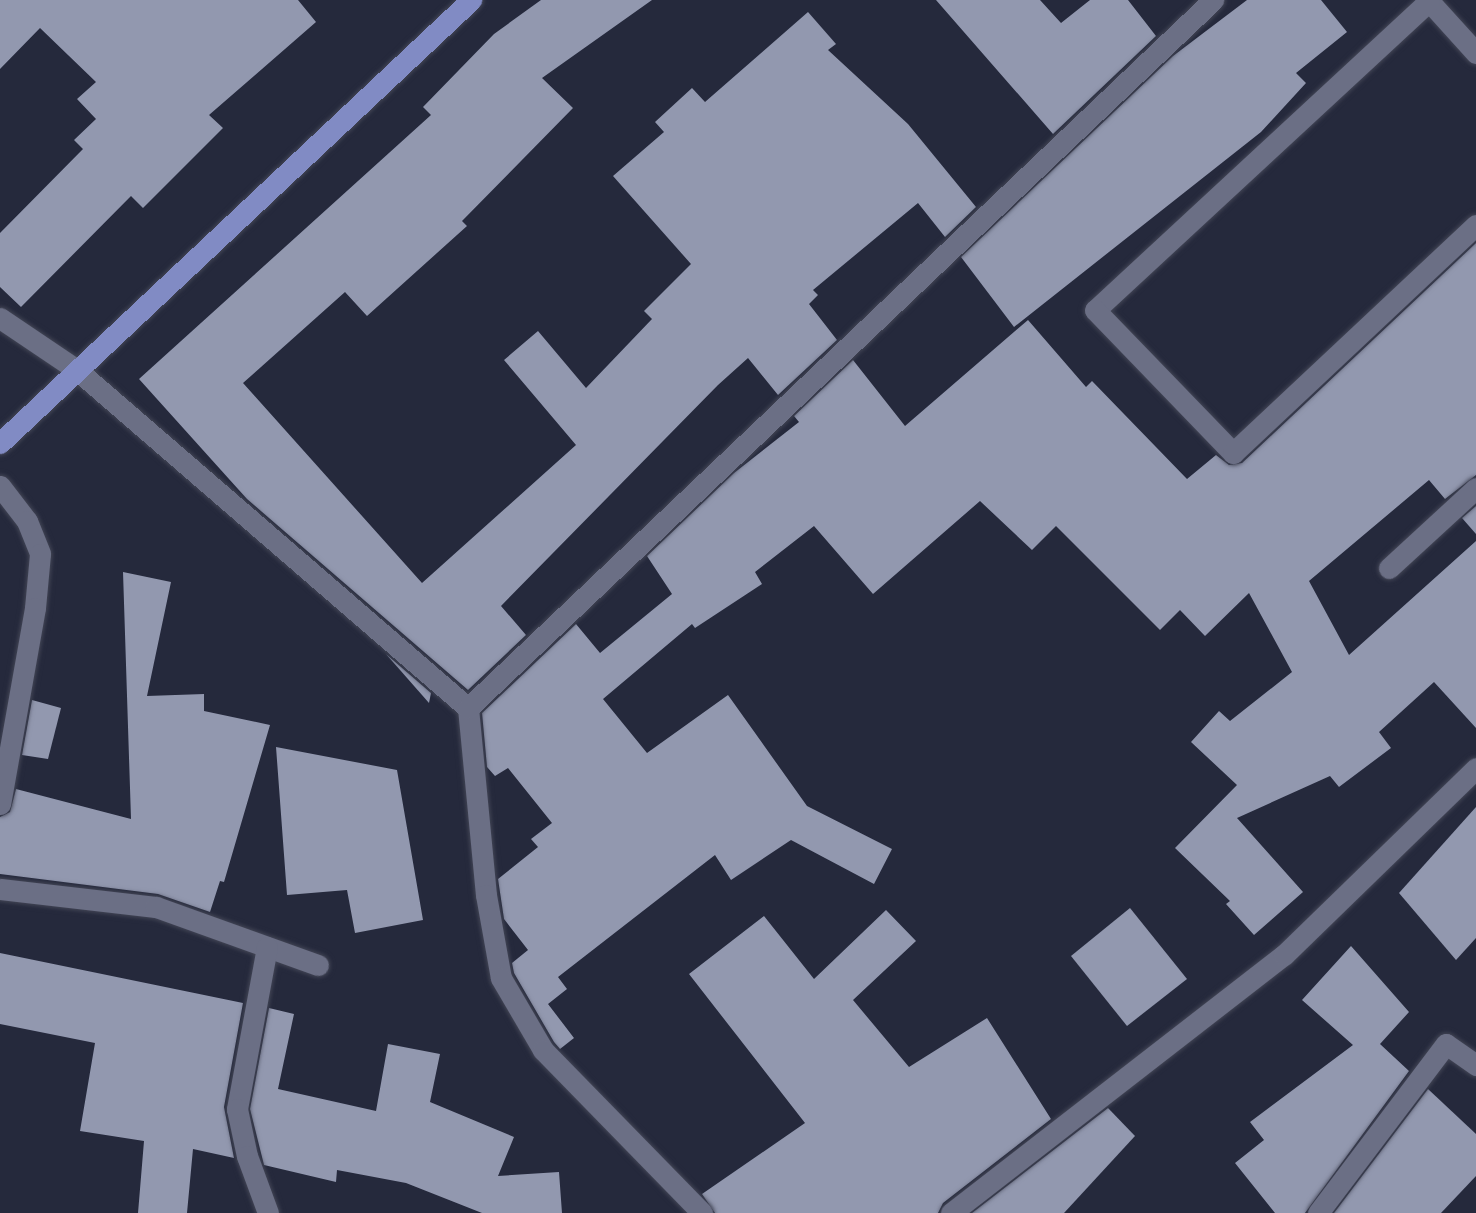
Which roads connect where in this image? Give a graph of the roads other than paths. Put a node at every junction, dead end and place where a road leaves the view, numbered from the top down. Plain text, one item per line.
1 (471, 0) edge
2 (1213, 0) edge
3 (1429, 0) edge
4 (1476, 53) edge
5 (1476, 225) edge
6 (0, 318) edge
7 (77, 370) junction
8 (0, 443) edge
9 (0, 486) edge
10 (1476, 488) edge
11 (1389, 568) dead end
12 (468, 708) junction
13 (1476, 768) edge
14 (0, 804) edge
15 (0, 889) edge
16 (267, 947) junction
17 (318, 965) dead end
18 (1476, 1065) edge
19 (973, 1206) edge
20 (268, 1213) edge
21 (702, 1213) edge
22 (951, 1213) edge
23 (1318, 1213) edge

1 - 7 main road
2 - 12 street
3 - 4 street
3 - 5 street
6 - 7 street
7 - 8 main road
7 - 12 street
9 - 14 street
10 - 11 street
12 - 21 street
13 - 19 street
15 - 16 street
16 - 17 street
16 - 20 street
18 - 23 street
19 - 22 street

